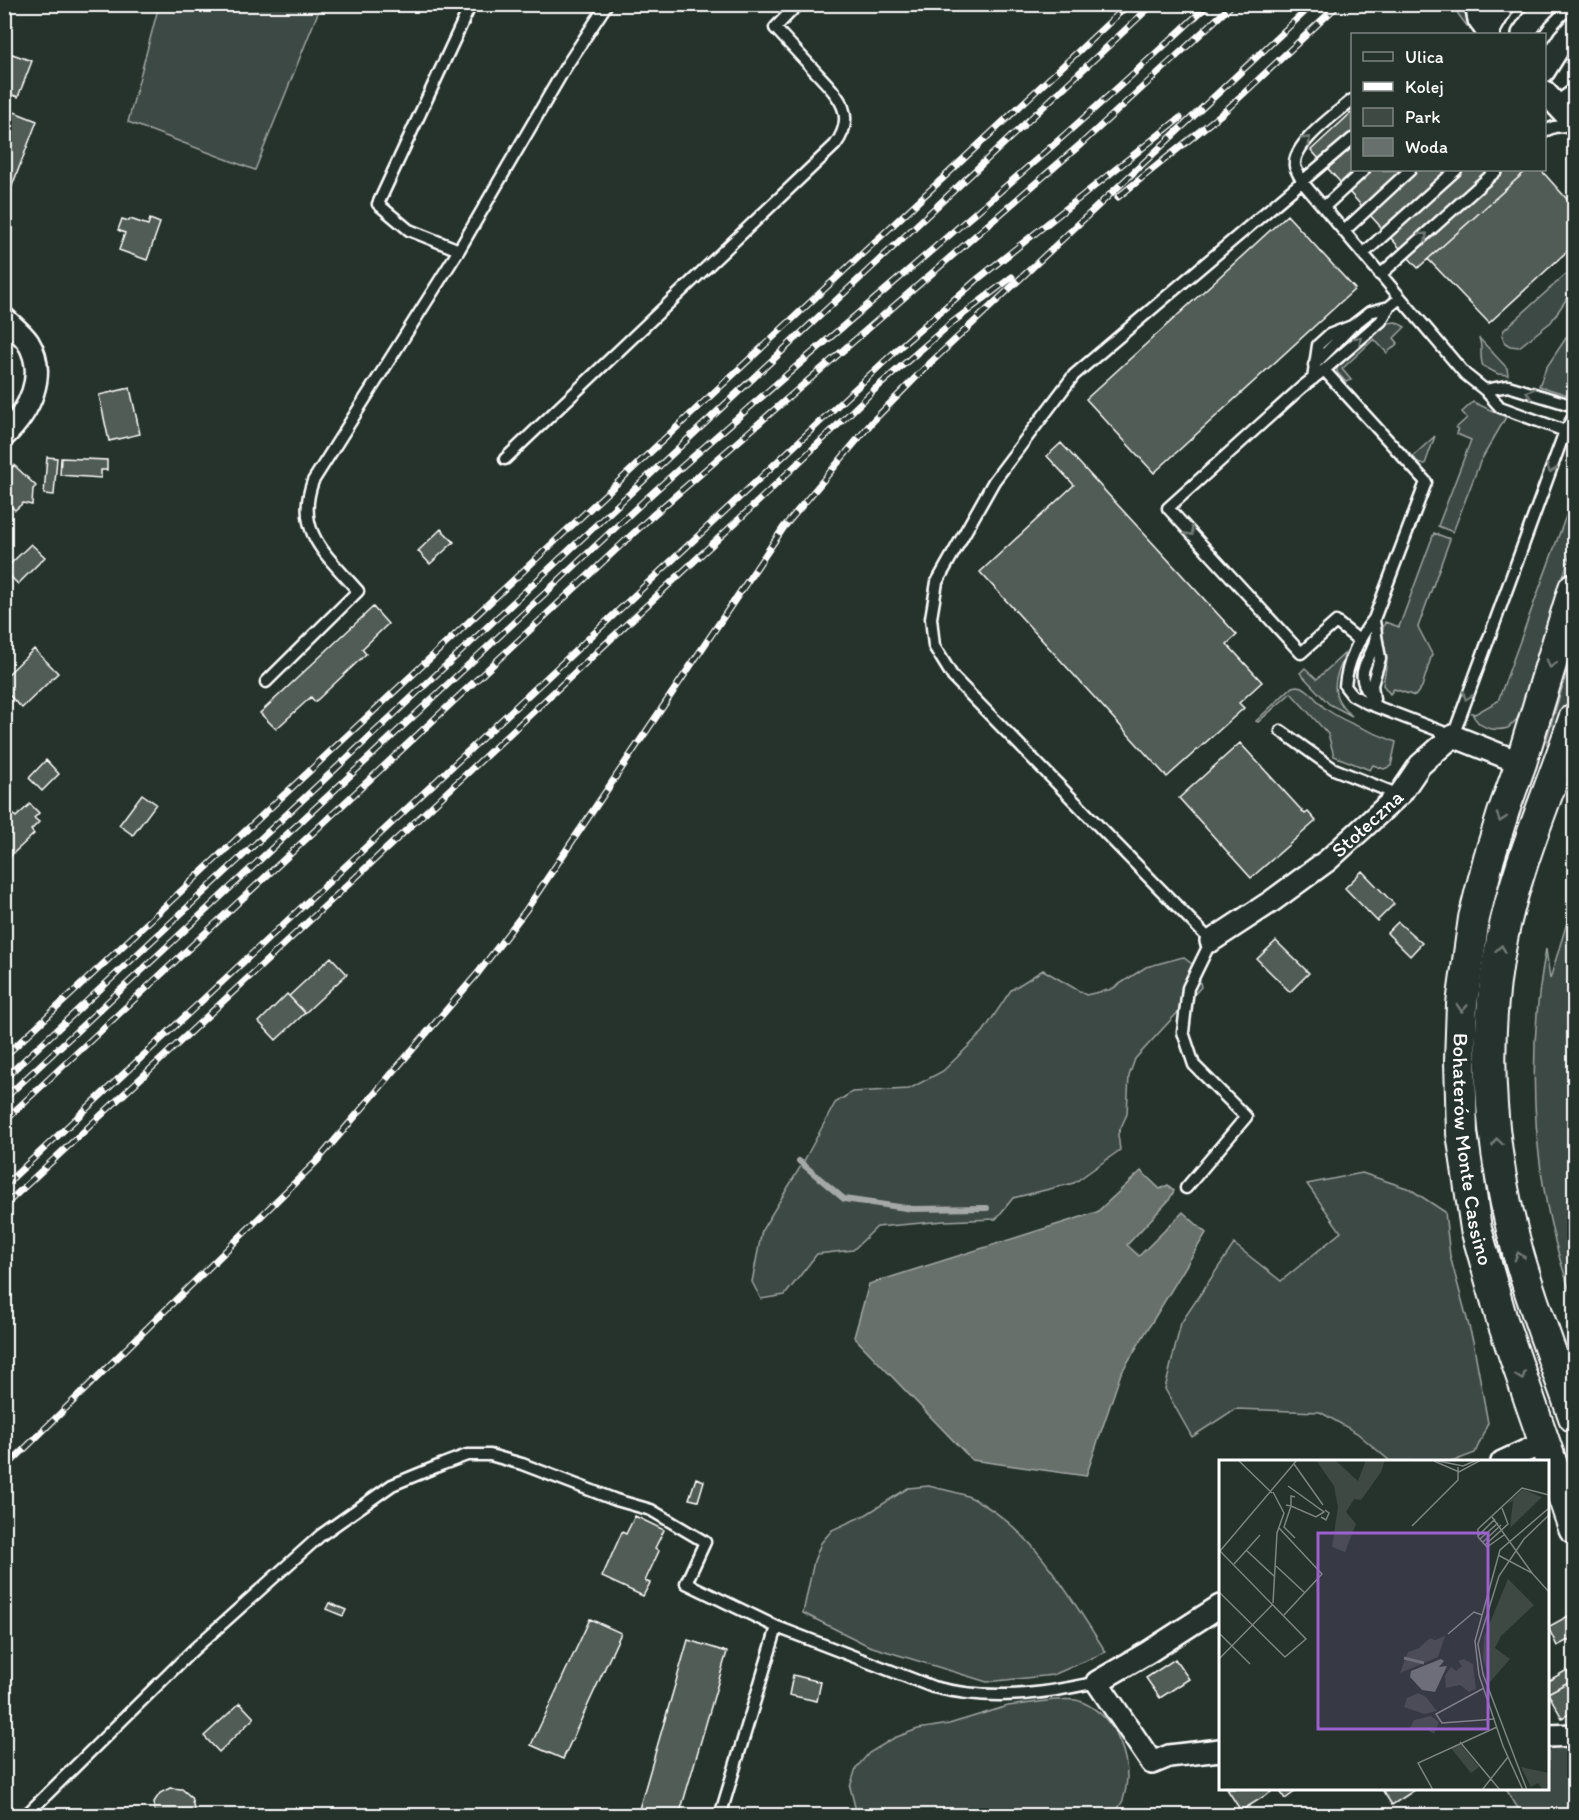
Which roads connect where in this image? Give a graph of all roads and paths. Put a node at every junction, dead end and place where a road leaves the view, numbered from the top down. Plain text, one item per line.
1 (471, 4) edge
2 (607, 4) edge
3 (798, 4) edge
4 (1476, 4) edge
5 (1504, 4) edge
6 (1547, 4) edge
7 (1575, 28) edge
8 (1487, 33) edge
9 (1489, 33) edge
10 (1524, 33) edge
11 (1546, 69) edge
12 (1546, 92) edge
13 (1351, 102) edge
14 (1567, 102) edge
15 (1575, 124) edge
16 (1546, 131) edge
17 (1351, 141) edge
18 (1363, 171) edge
19 (1409, 171) edge
20 (1455, 171) edge
21 (1496, 171) edge
22 (1303, 183) junction
23 (1324, 207) junction
24 (1344, 231) junction
25 (459, 250) junction
26 (1363, 254) junction
27 (1380, 275) junction
28 (1400, 298) junction
29 (1389, 307) junction
30 (4, 318) edge
31 (1324, 370) junction
32 (1313, 379) junction
33 (1485, 390) junction
34 (1575, 406) edge
35 (1575, 416) edge
36 (1565, 431) junction
37 (4, 436) edge
38 (505, 459) dead end
39 (1575, 588) edge
40 (1374, 620) junction
41 (1360, 641) junction
42 (266, 682) dead end
43 (1382, 708) junction
44 (1575, 719) edge
45 (1281, 731) dead end
46 (1453, 736) junction
47 (1521, 763) junction
48 (1556, 776) junction
49 (1399, 795) junction
50 (1211, 941) junction
51 (1186, 1188) dead end
52 (1536, 1310) junction
53 (1502, 1320) junction
54 (1575, 1417) edge
55 (1545, 1442) junction
56 (1504, 1460) edge
57 (1575, 1528) edge
58 (1219, 1607) edge
59 (777, 1627) junction
60 (1097, 1682) junction
61 (1549, 1736) edge
62 (1575, 1736) edge
63 (1219, 1750) edge
64 (25, 1815) edge
65 (720, 1815) edge

1 - 25 lane
2 - 25 lane
3 - 38 lane
4 - 8 street
5 - 9 street
6 - 10 street
7 - 11 street
12 - 14 street
22 -> 13 lane
14 - 15 street
15 - 16 lane
17 - 22 lane
18 - 23 lane
19 - 24 lane
20 - 26 lane
27 -> 21 lane
22 - 23 lane
22 - 50 lane
23 - 24 lane
24 - 26 lane
25 - 42 lane
26 - 27 lane
27 - 28 lane
28 - 29 lane
28 - 33 lane
31 -> 29 lane
29 - 32 lane
30 - 37 street
31 - 32 lane
31 - 40 lane
32 -> 41 lane
34 -> 33 lane
33 - 36 lane
35 - 36 lane
36 -> 46 lane
39 -> 47 street, Bohaterów Monte Cassino
40 - 41 lane
40 - 43 lane
41 - 43 lane
43 - 46 lane
44 - 48 street, Bohaterów Monte Cassino
45 - 49 lane
46 - 47 street
46 - 49 street, Stołeczna
47 - 48 street
47 -> 53 street, Bohaterów Monte Cassino
52 -> 48 street, Bohaterów Monte Cassino
49 - 50 street, Stołeczna
50 - 51 lane
52 - 53 street
52 - 54 street, Bohaterów Monte Cassino
53 -> 55 street, Bohaterów Monte Cassino
55 - 56 street
55 - 57 street, Bohaterów Monte Cassino
58 - 60 street
59 - 60 lane
59 - 64 lane
59 - 65 lane
60 - 63 street
61 - 62 street

